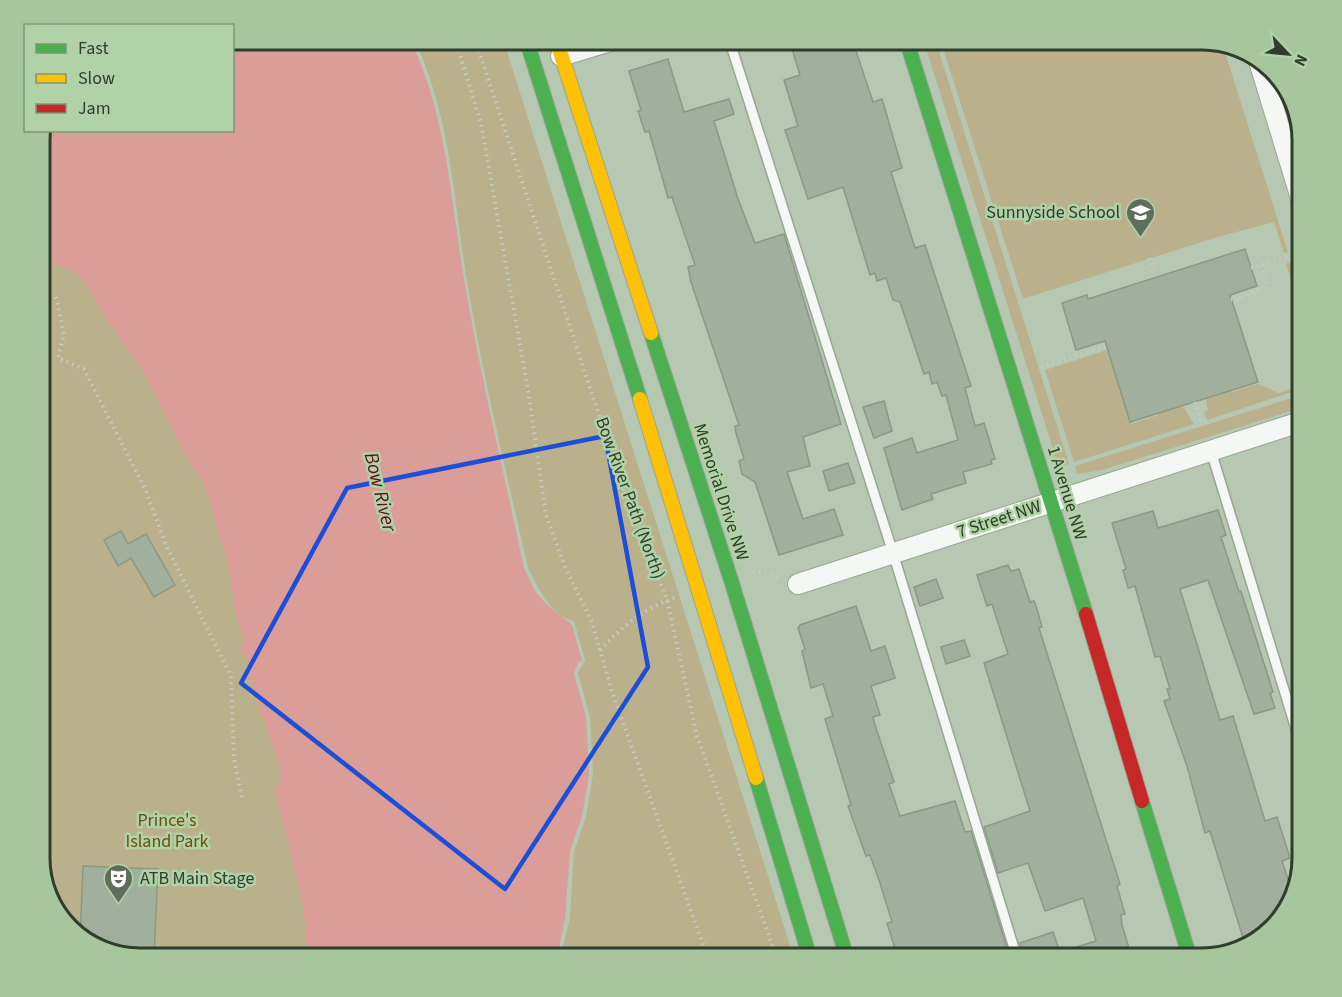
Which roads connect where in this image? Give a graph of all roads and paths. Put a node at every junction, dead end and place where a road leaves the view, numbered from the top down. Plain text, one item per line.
1 (458, 50) edge
2 (480, 50) edge
3 (529, 50) edge
4 (560, 50) edge
5 (732, 50) edge
6 (909, 50) edge
7 (1266, 84) edge
8 (1292, 169) edge
9 (1291, 255) dead end
10 (1149, 258) dead end
11 (1261, 264) junction
12 (1251, 268) dead end
13 (1155, 276) dead end
14 (56, 297) dead end
15 (1233, 298) dead end
16 (1107, 346) dead end
17 (1041, 367) dead end
18 (1195, 402) dead end
19 (1201, 424) dead end
20 (1292, 425) edge
21 (1211, 451) junction
22 (1052, 502) junction
23 (892, 553) junction
24 (748, 574) dead end
25 (798, 584) joint
26 (678, 597) dead end
27 (667, 600) junction
28 (600, 650) junction
29 (1292, 716) edge
30 (242, 797) dead end
31 (704, 948) edge
32 (773, 948) edge
33 (807, 948) edge
34 (844, 948) edge
35 (1014, 948) edge
36 (1187, 948) edge

1 - 28 path
2 - 27 path, Bow River Path (North)
3 - 33 main road
4 - 34 main road, Memorial Drive NW
5 - 23 lane
6 - 22 main road, 1 Avenue NW
7 - 8 street
9 - 11 path
10 - 13 path
11 - 12 path
11 - 15 path
14 - 30 path
16 - 17 path
18 - 19 path
20 - 21 street, 7 Street NW
21 - 22 street, 7 Street NW
21 - 29 lane
22 - 23 street, 7 Street NW
22 - 36 main road, 1 Avenue NW
23 - 25 street, 7 Street NW
23 - 35 lane
24 - 25 path
26 - 27 path
27 - 28 path
27 - 32 path, Bow River Path (North)
28 - 31 path

